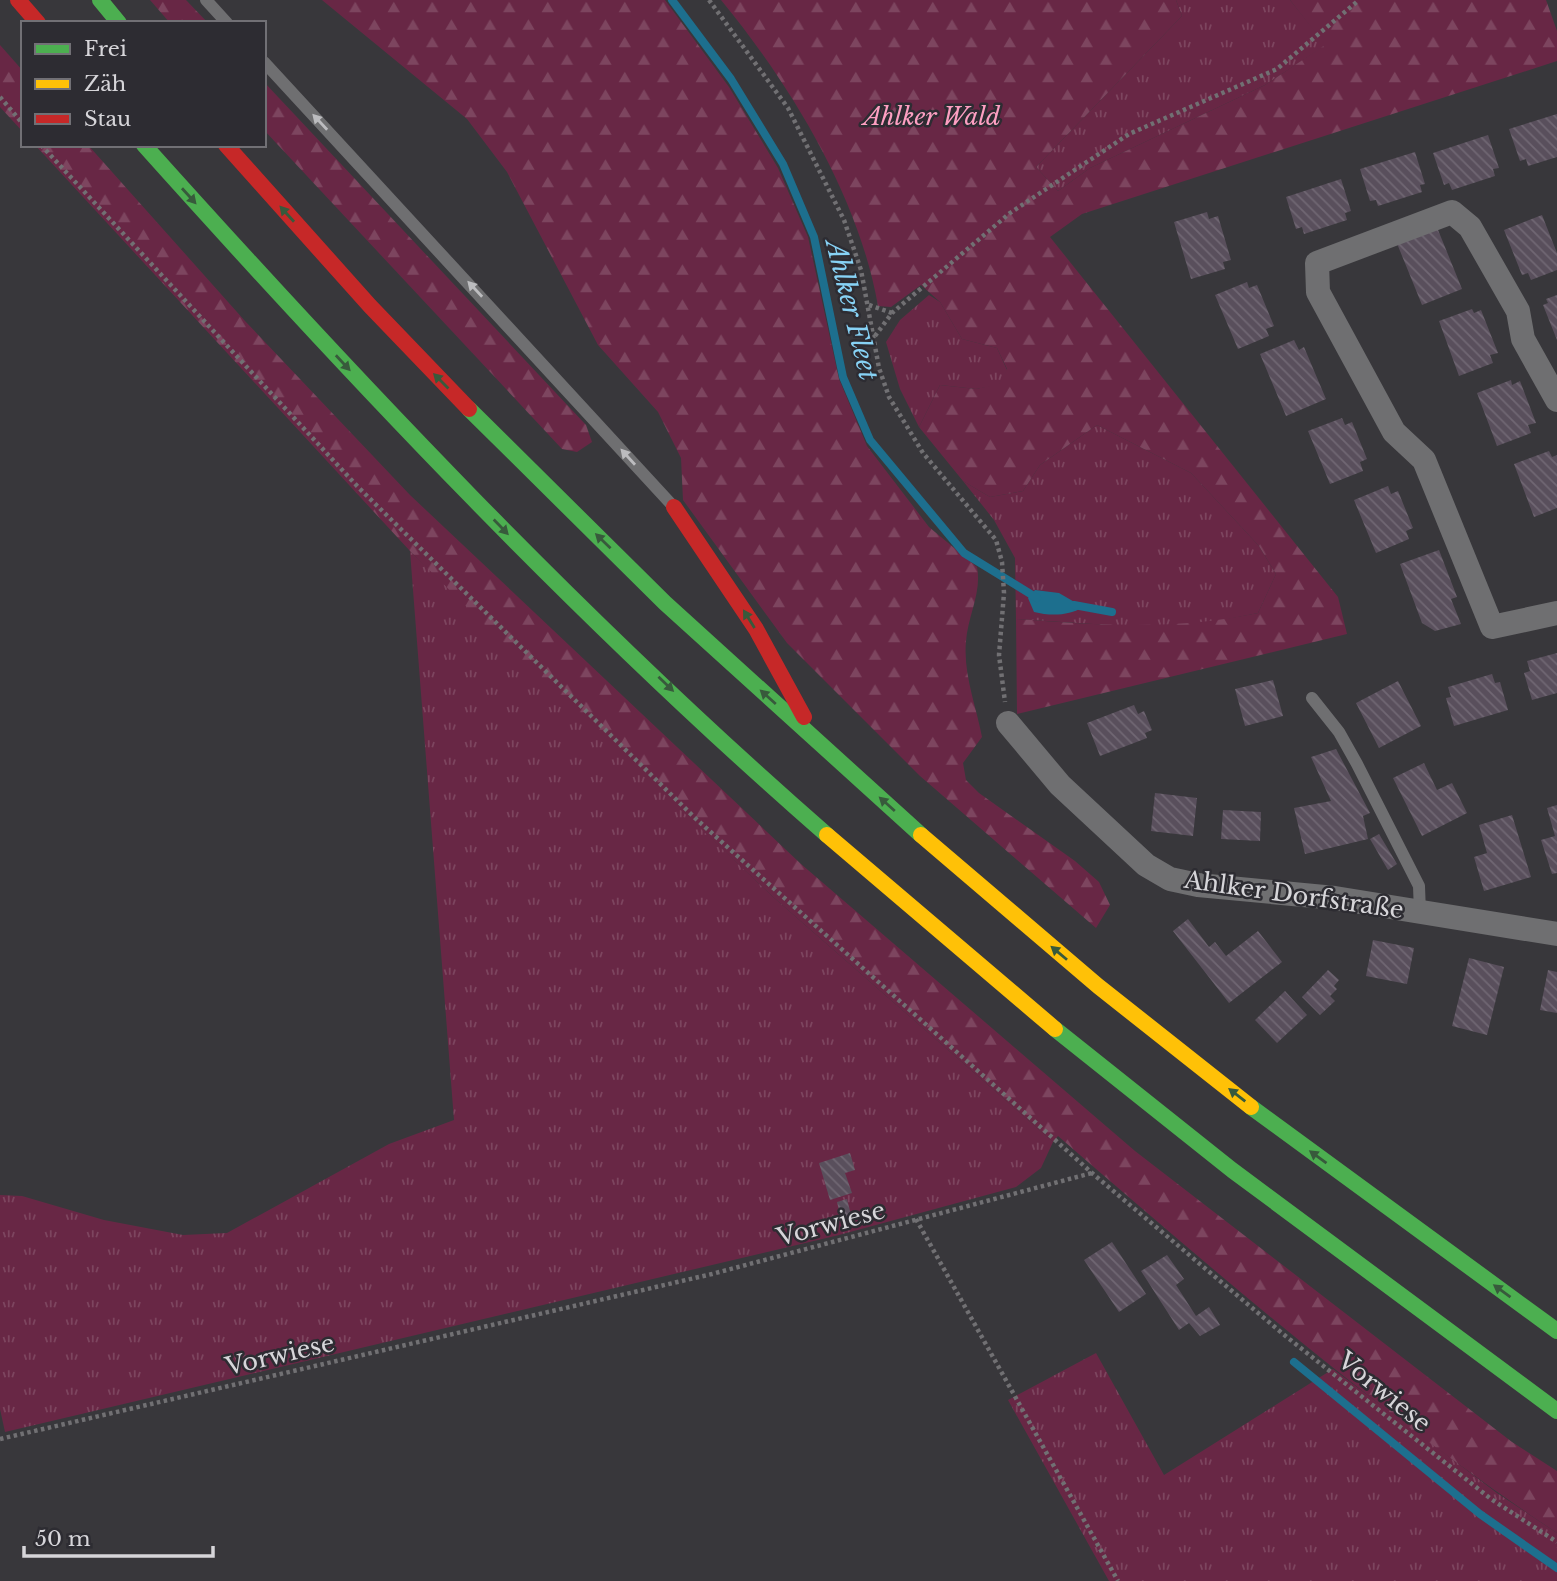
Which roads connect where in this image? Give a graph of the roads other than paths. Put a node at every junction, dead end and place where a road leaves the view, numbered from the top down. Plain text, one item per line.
1 (18, 0) edge
2 (100, 0) edge
3 (206, 0) edge
4 (36, 21) edge
5 (117, 21) edge
6 (226, 21) edge
7 (266, 64) edge
8 (146, 147) edge
9 (228, 147) edge
10 (1557, 400) edge
11 (674, 508) joint
12 (1557, 613) edge
13 (1312, 698) dead end
14 (1008, 723) road end
15 (819, 743) junction
16 (1420, 913) junction
17 (1557, 934) edge
18 (1557, 1331) edge
19 (1557, 1411) edge

1 - 4 highway
2 - 5 highway
3 - 6 lane
11 -> 7 lane
8 -> 19 highway
15 -> 9 highway
10 - 12 street
15 -> 11 highway
13 - 16 lane
14 - 16 street, Ahlker Dorfstraße
18 -> 15 highway
16 - 17 street, Ahlker Dorfstraße

